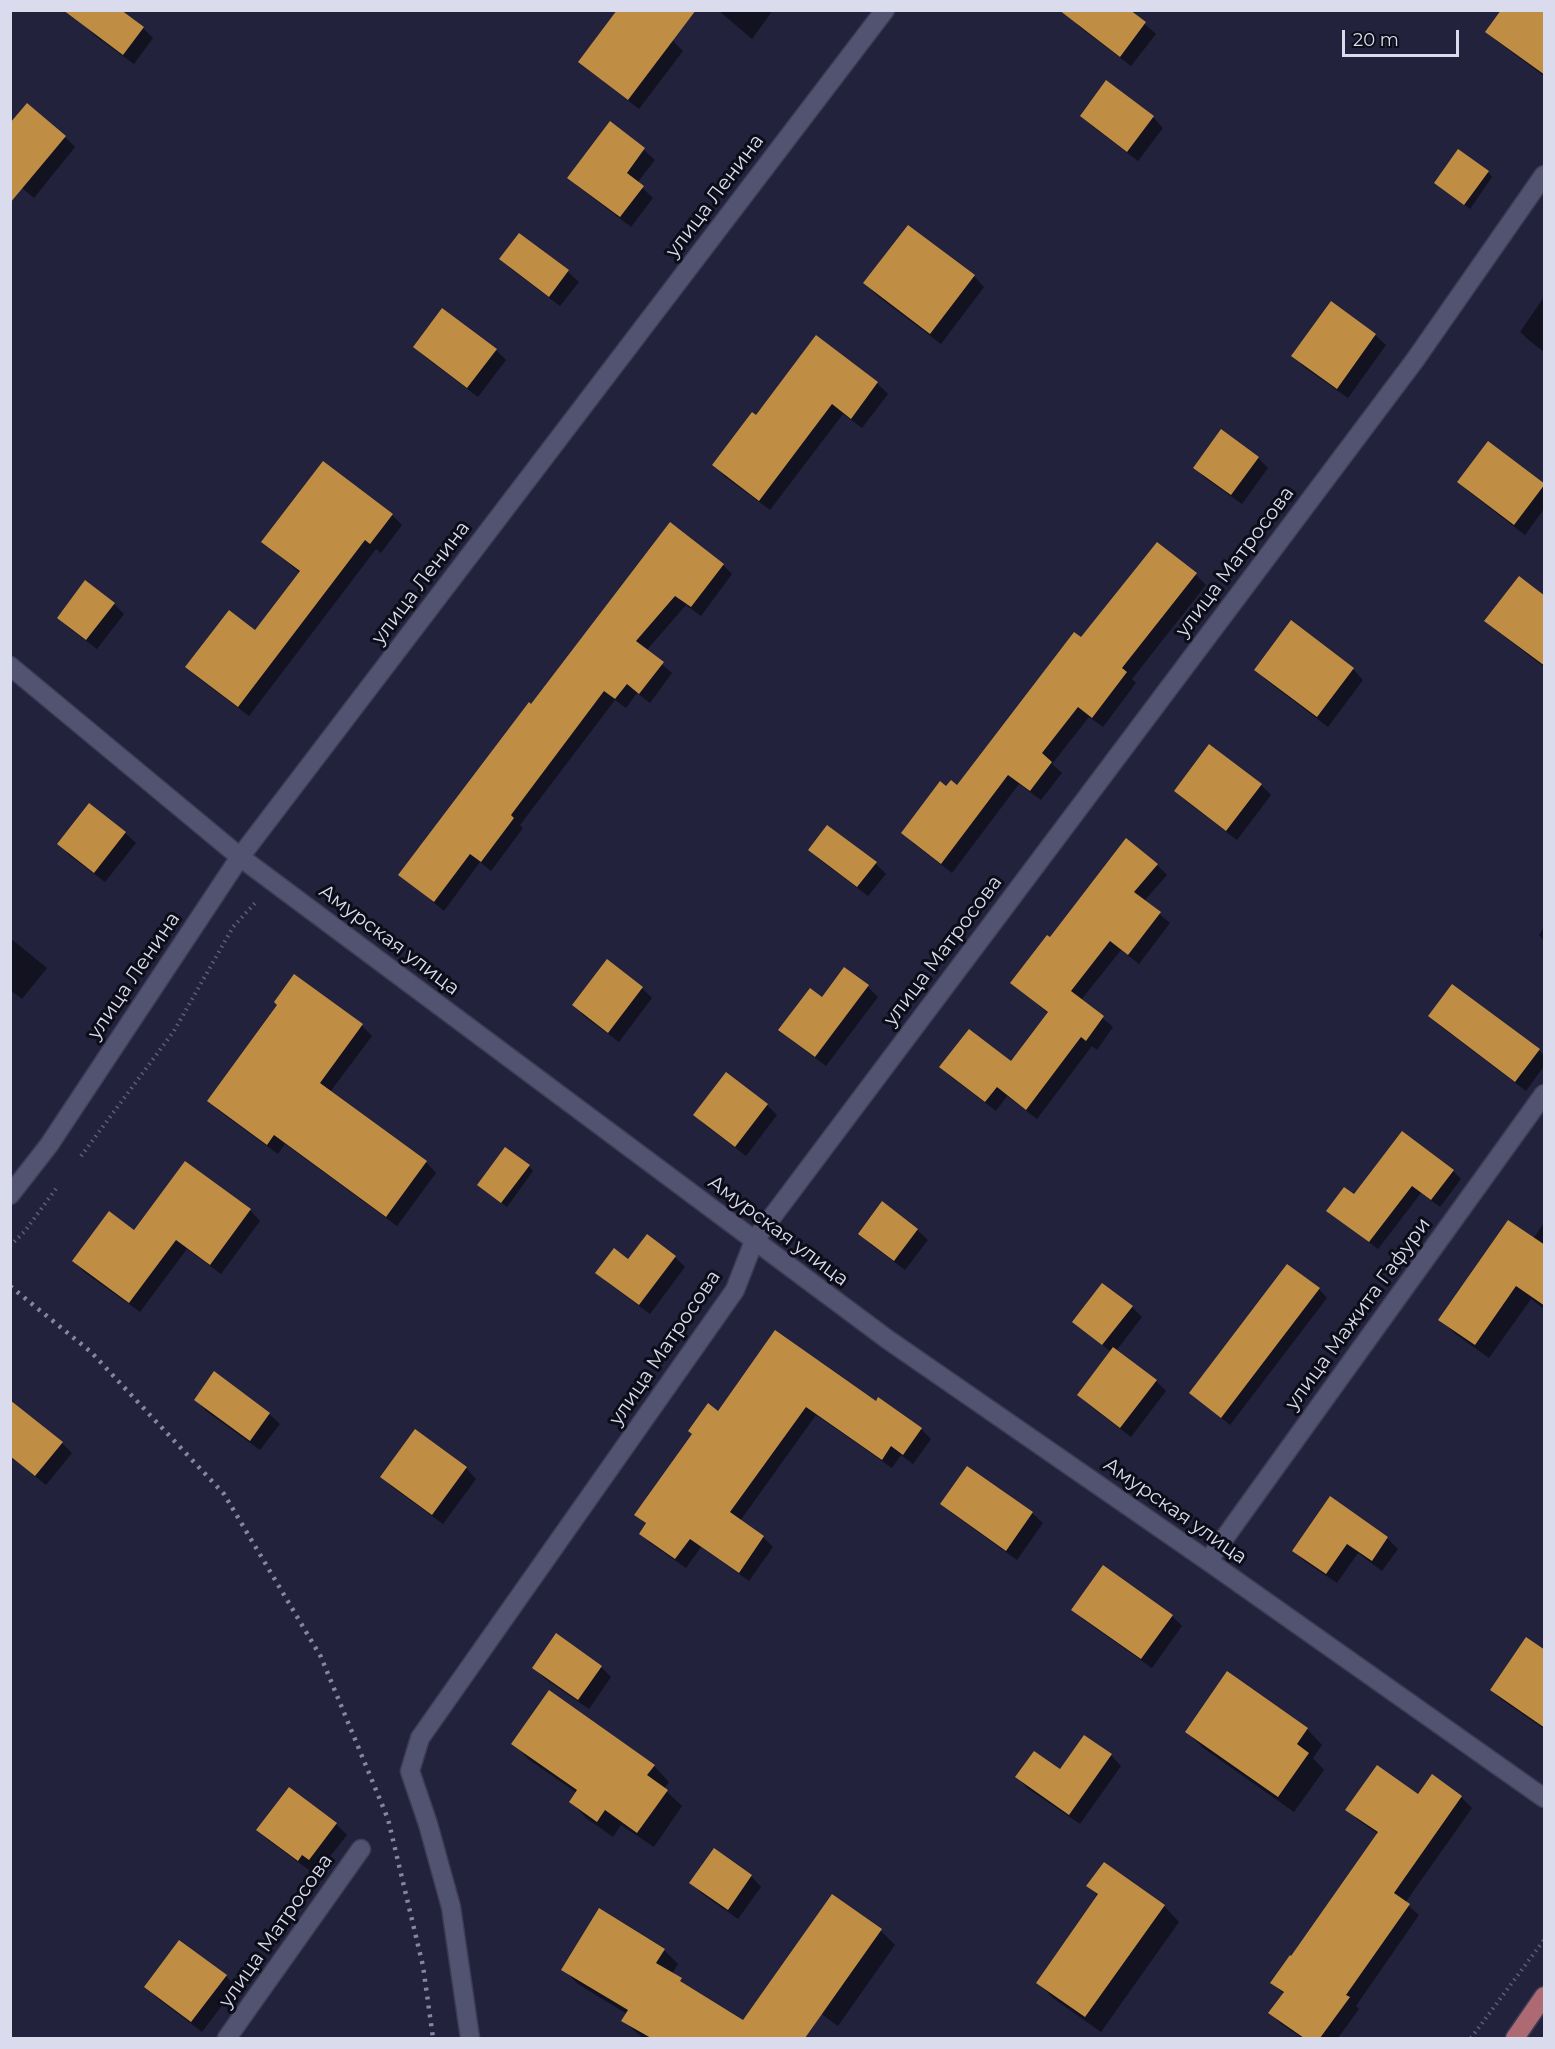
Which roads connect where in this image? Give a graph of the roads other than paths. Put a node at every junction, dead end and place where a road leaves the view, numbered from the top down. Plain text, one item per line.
1 (885, 10) edge
2 (1545, 175) edge
3 (10, 666) edge
4 (240, 857) junction
5 (1545, 1094) edge
6 (10, 1196) edge
7 (754, 1240) junction
8 (1208, 1560) junction
9 (1545, 1798) edge
10 (361, 1849) dead end
11 (1545, 1996) edge
12 (227, 2038) edge
13 (470, 2038) edge
14 (1515, 2038) edge

1 - 4 street, улица Ленина
2 - 7 street, улица Матросова
3 - 4 street, Амурская улица
4 - 6 street, улица Ленина
4 - 7 street, Амурская улица
5 - 8 street, улица Мажита Гафури
7 - 8 street, Амурская улица
7 - 13 street, улица Матросова
8 - 9 street, Амурская улица
10 - 12 street, улица Матросова
11 - 14 main road

